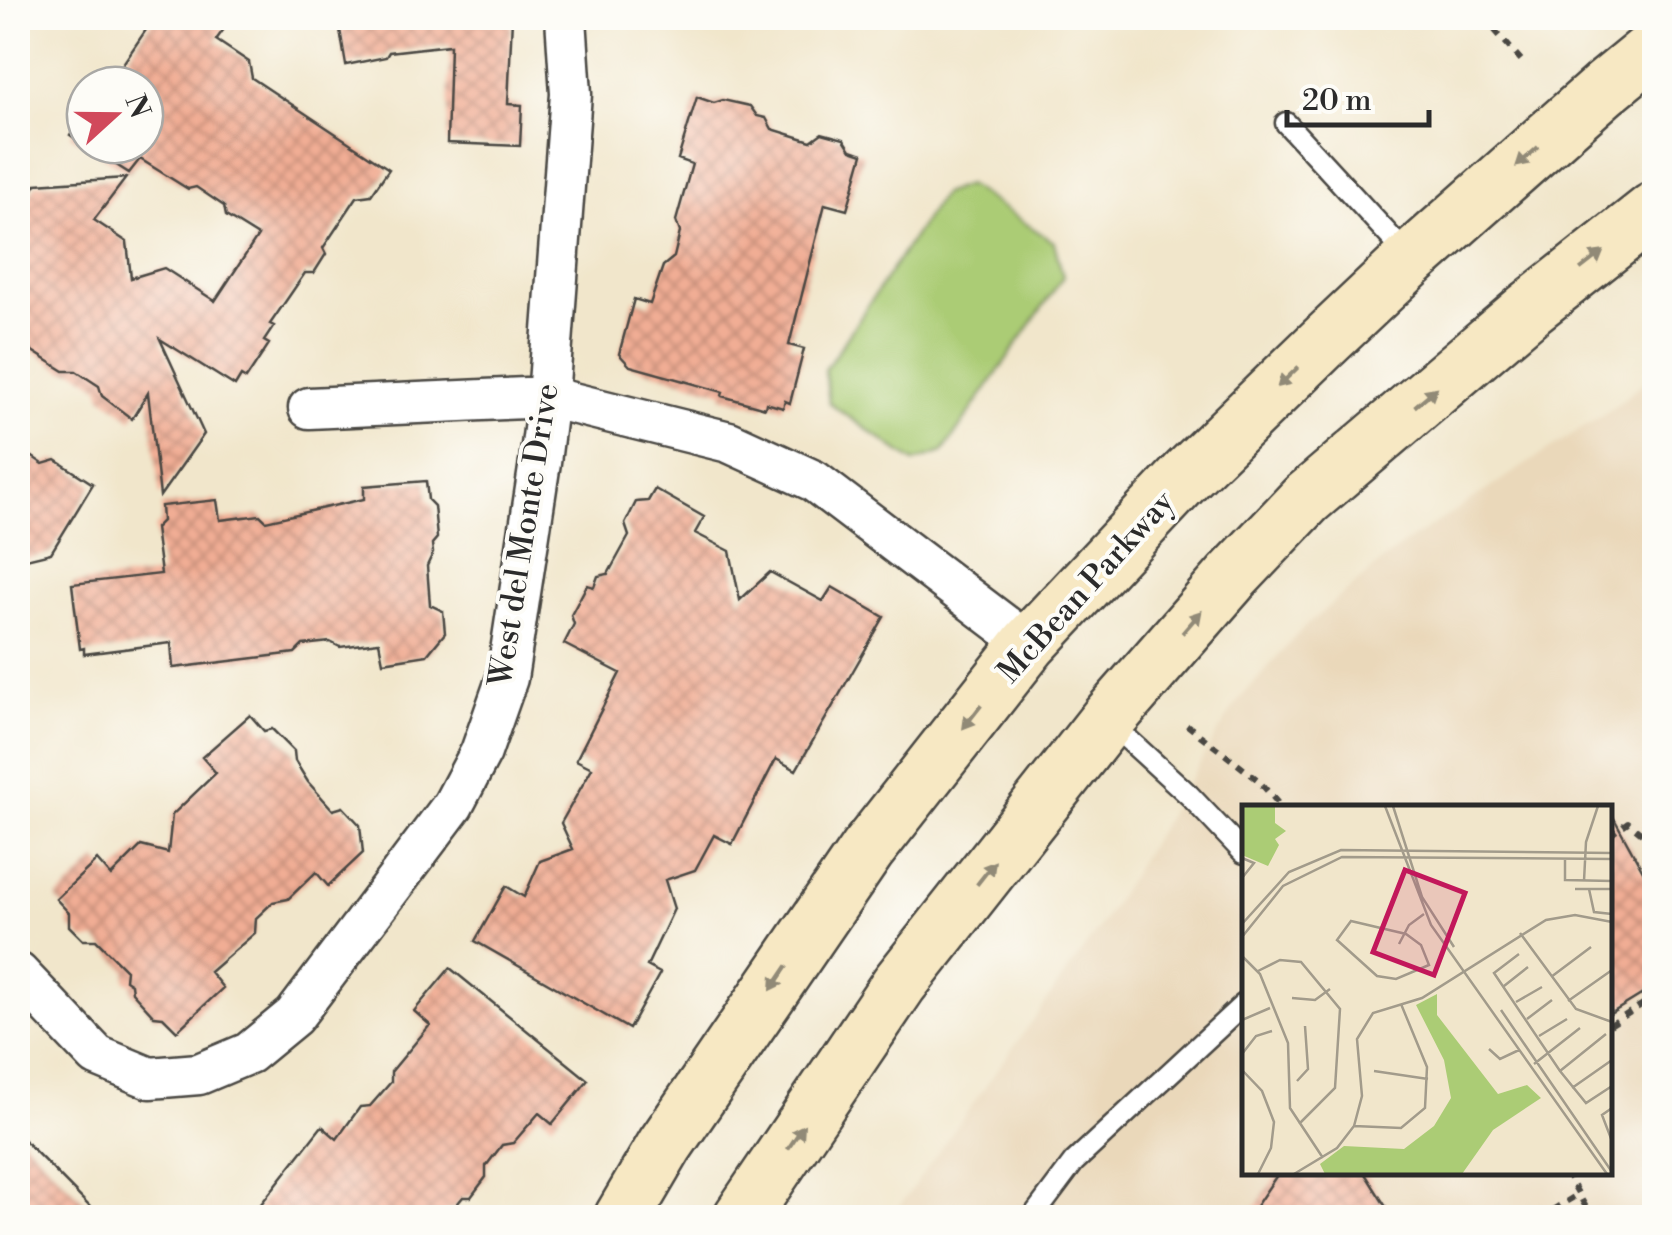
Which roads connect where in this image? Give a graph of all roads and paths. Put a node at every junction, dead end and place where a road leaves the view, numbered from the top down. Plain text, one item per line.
1 (566, 18) edge
2 (1484, 18) edge
3 (1654, 48) edge
4 (1521, 60) dead end
5 (1286, 124) dead end
6 (1654, 210) edge
7 (1412, 260) junction
8 (548, 397) junction
9 (309, 408) dead end
10 (1029, 644) junction
11 (1107, 720) junction
12 (1187, 725) dead end
13 (1279, 805) edge
14 (1612, 834) edge
15 (1654, 843) edge
16 (1242, 850) edge
17 (18, 974) edge
18 (1654, 998) edge
19 (1242, 1006) edge
20 (1612, 1024) edge
21 (1568, 1175) edge
22 (1579, 1194) junction
23 (622, 1218) edge
24 (741, 1218) edge
25 (1032, 1218) edge
26 (1539, 1218) edge
27 (1592, 1218) edge

1 - 8 street, West del Monte Drive
2 - 4 path
3 -> 7 main road, McBean Parkway
5 - 7 lane
11 -> 6 main road
7 -> 10 main road, McBean Parkway
8 - 9 street
8 - 10 street
8 - 17 street, West del Monte Drive
10 -> 23 main road, McBean Parkway
11 - 16 lane
24 -> 11 main road
12 - 13 path
14 - 15 path
18 - 20 path
19 - 25 lane
21 - 22 path
22 - 26 path
22 - 27 path

